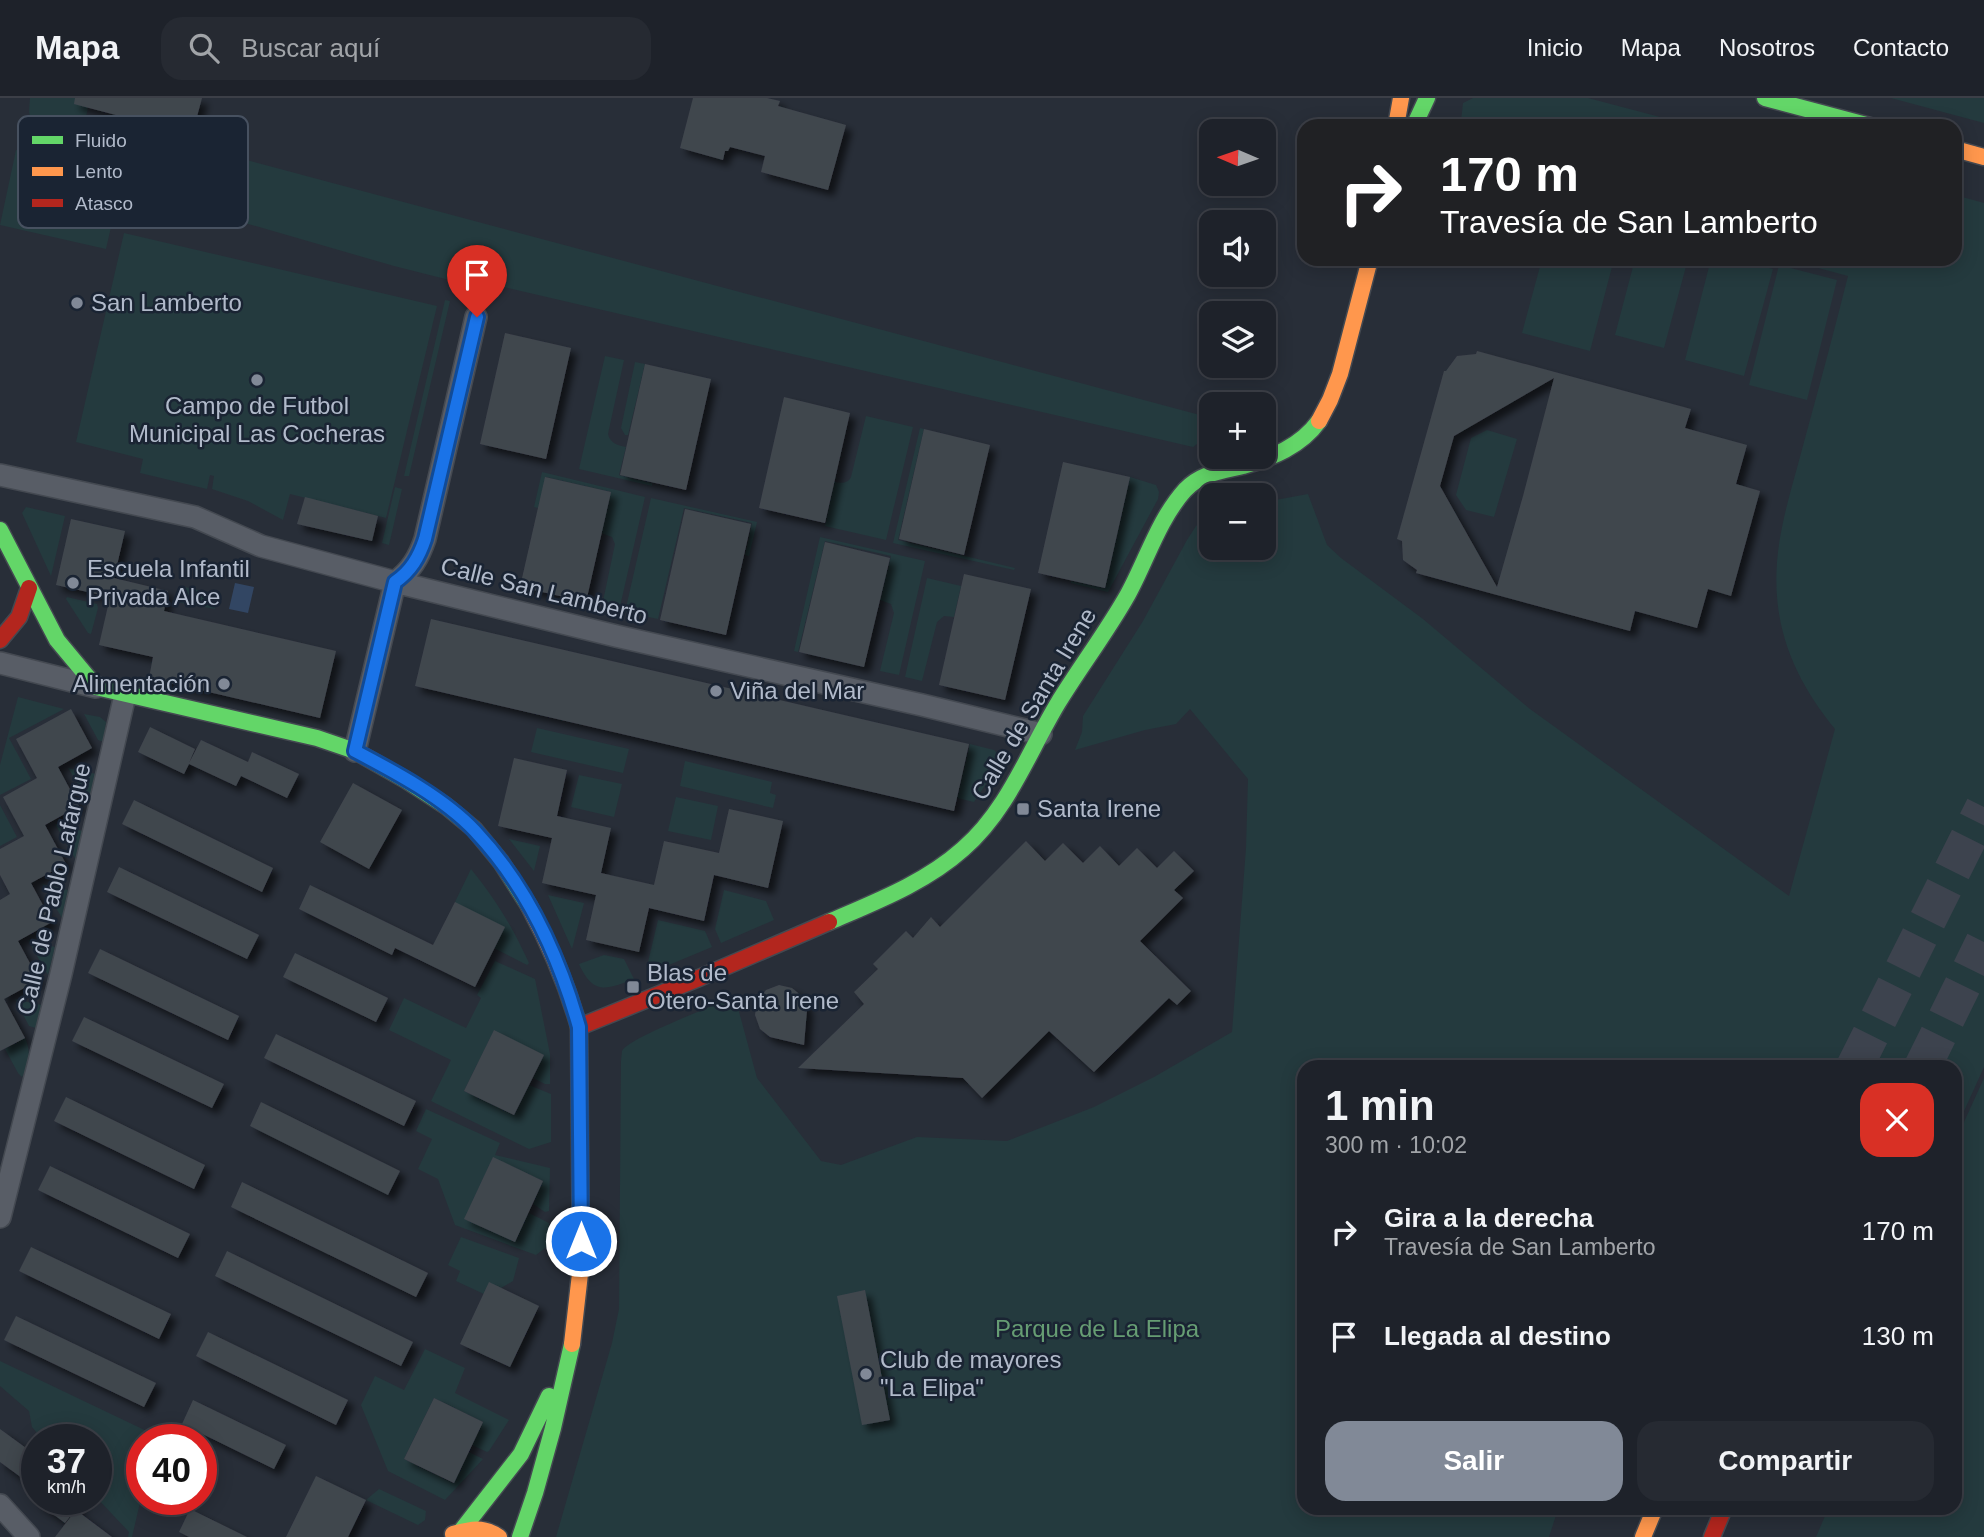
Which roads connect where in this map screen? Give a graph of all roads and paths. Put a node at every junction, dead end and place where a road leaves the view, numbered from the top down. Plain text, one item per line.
1 (1401, 98) edge
2 (1427, 98) edge
3 (1765, 98) edge
4 (1397, 119) edge
5 (1418, 119) edge
6 (1844, 119) edge
7 (1962, 151) edge
8 (1984, 157) edge
9 (1368, 266) edge
10 (477, 317) dead end
11 (0, 475) edge
12 (0, 530) edge
13 (395, 582) junction
14 (29, 588) junction
15 (0, 640) edge
16 (0, 663) edge
17 (96, 687) junction
18 (125, 695) junction
19 (1041, 734) junction
20 (355, 751) junction
21 (579, 1027) junction
22 (0, 1217) edge
23 (571, 1349) junction
24 (0, 1505) edge
25 (1652, 1515) edge
26 (1721, 1515) edge
27 (455, 1534) edge
28 (29, 1537) edge
29 (499, 1537) edge
30 (520, 1537) edge
31 (1643, 1537) edge
32 (1712, 1537) edge

1 - 4 main road
2 - 5 main road
3 - 6 main road
7 - 8 main road
9 - 19 main road, Calle de Santa Irene
10 - 13 street
11 - 13 street, Calle San Lamberto
12 - 14 main road
13 - 19 street, Calle San Lamberto
13 - 20 street
14 - 15 main road
14 - 17 main road
16 - 17 street
17 - 18 main road
18 - 20 main road
18 - 22 street, Calle de Pablo Lafargue
19 - 21 main road, Calle de Santa Irene
20 - 21 main road
21 - 23 main road
23 - 27 main road
23 - 30 main road
24 - 28 street
25 - 31 main road
26 - 32 main road
27 - 29 main road

